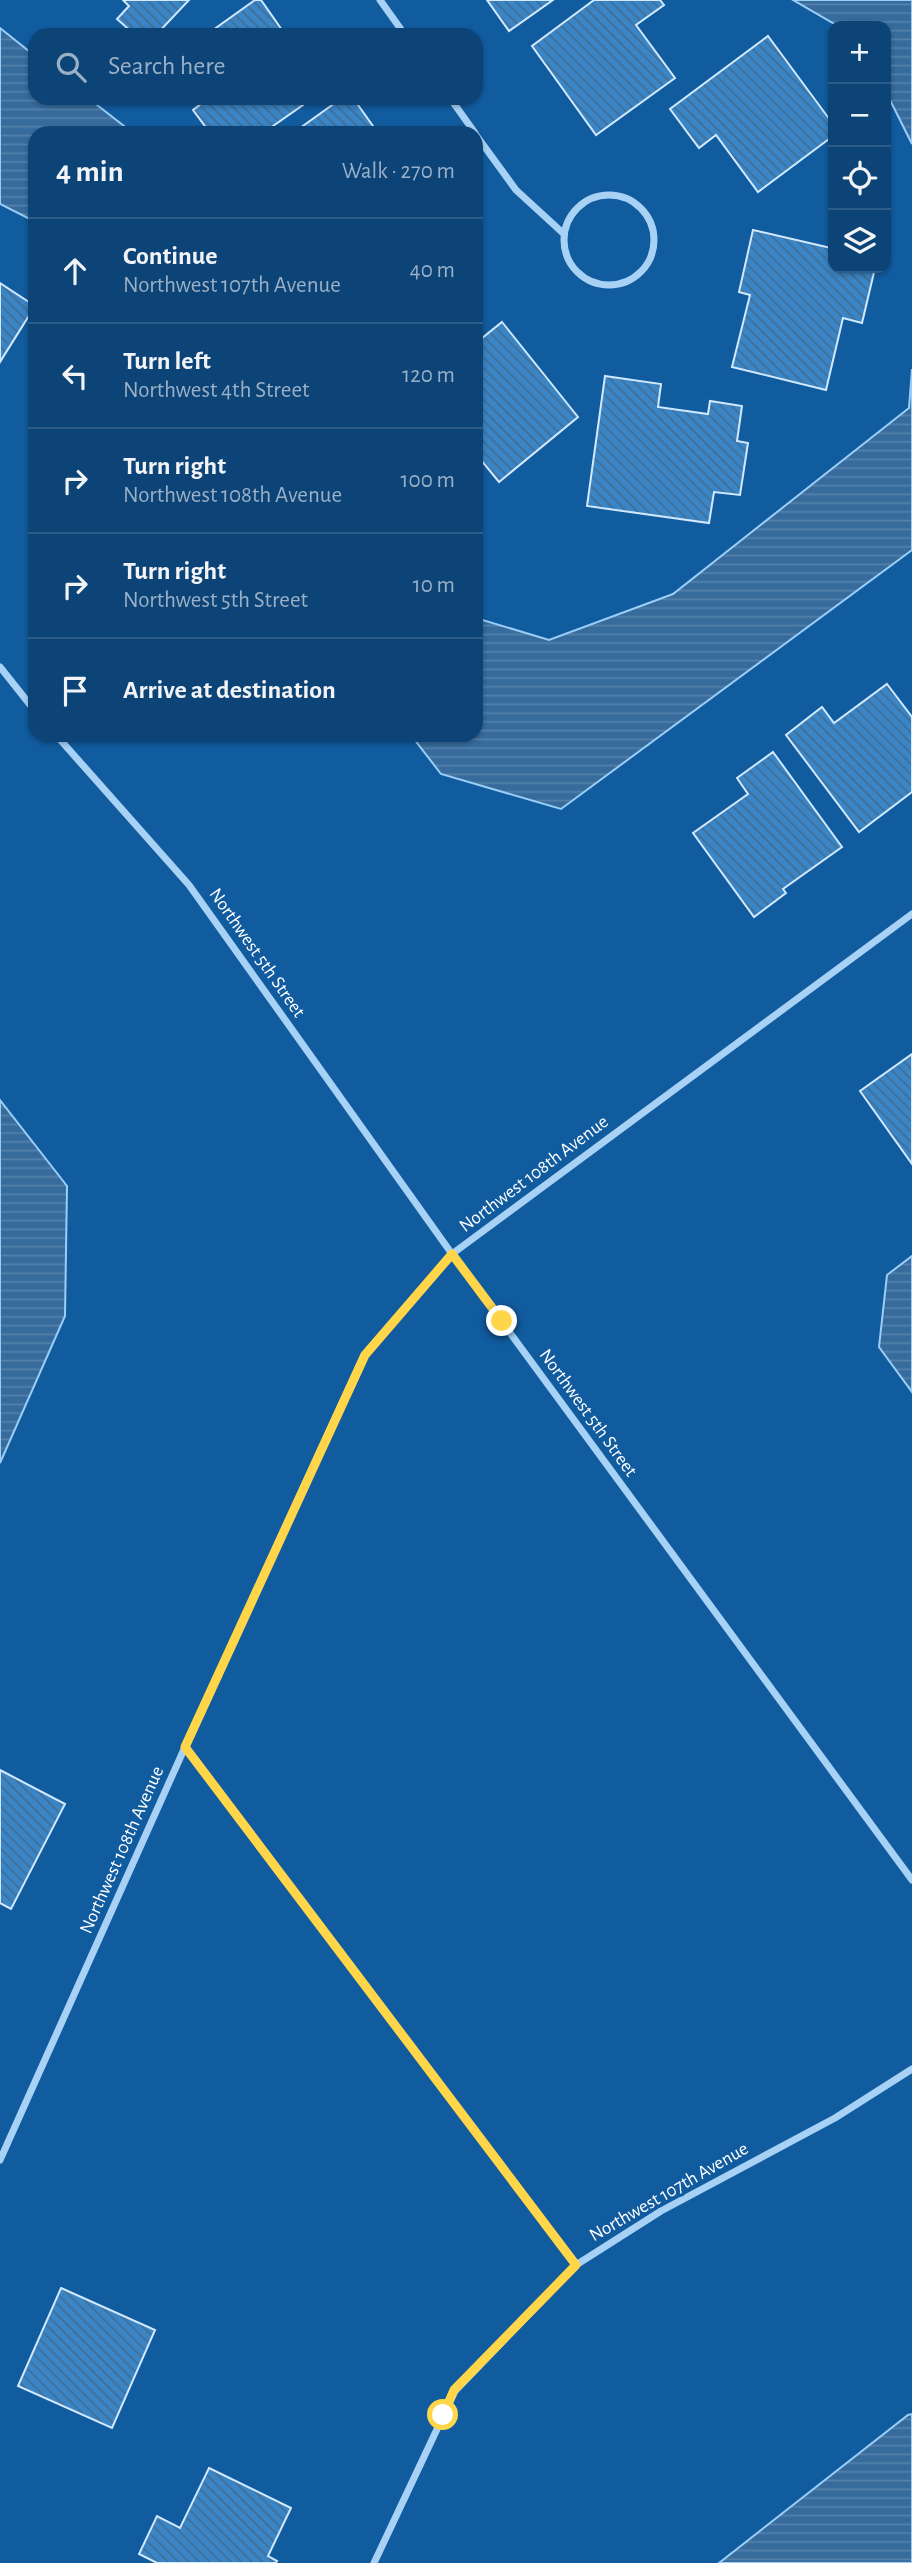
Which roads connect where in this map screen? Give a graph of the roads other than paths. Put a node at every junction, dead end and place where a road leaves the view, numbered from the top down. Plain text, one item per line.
1 (380, 0) edge
2 (400, 28) edge
3 (455, 105) edge
4 (469, 126) edge
5 (483, 145) edge
6 (564, 234) junction
7 (0, 667) edge
8 (28, 702) edge
9 (62, 742) edge
10 (912, 914) edge
11 (452, 1254) junction
12 (185, 1747) junction
13 (912, 1880) edge
14 (912, 2069) edge
15 (0, 2160) edge
16 (576, 2265) junction
17 (374, 2563) edge

1 - 2 street
3 - 4 street
5 - 6 street
6 - 6 street
7 - 8 street
9 - 11 street, Northwest 5th Street
10 - 11 street, Northwest 108th Avenue
11 - 12 street, Northwest 108th Avenue
11 - 13 street, Northwest 5th Street
12 - 15 street, Northwest 108th Avenue
12 - 16 street
14 - 16 street, Northwest 107th Avenue
16 - 17 street, Northwest 107th Avenue

